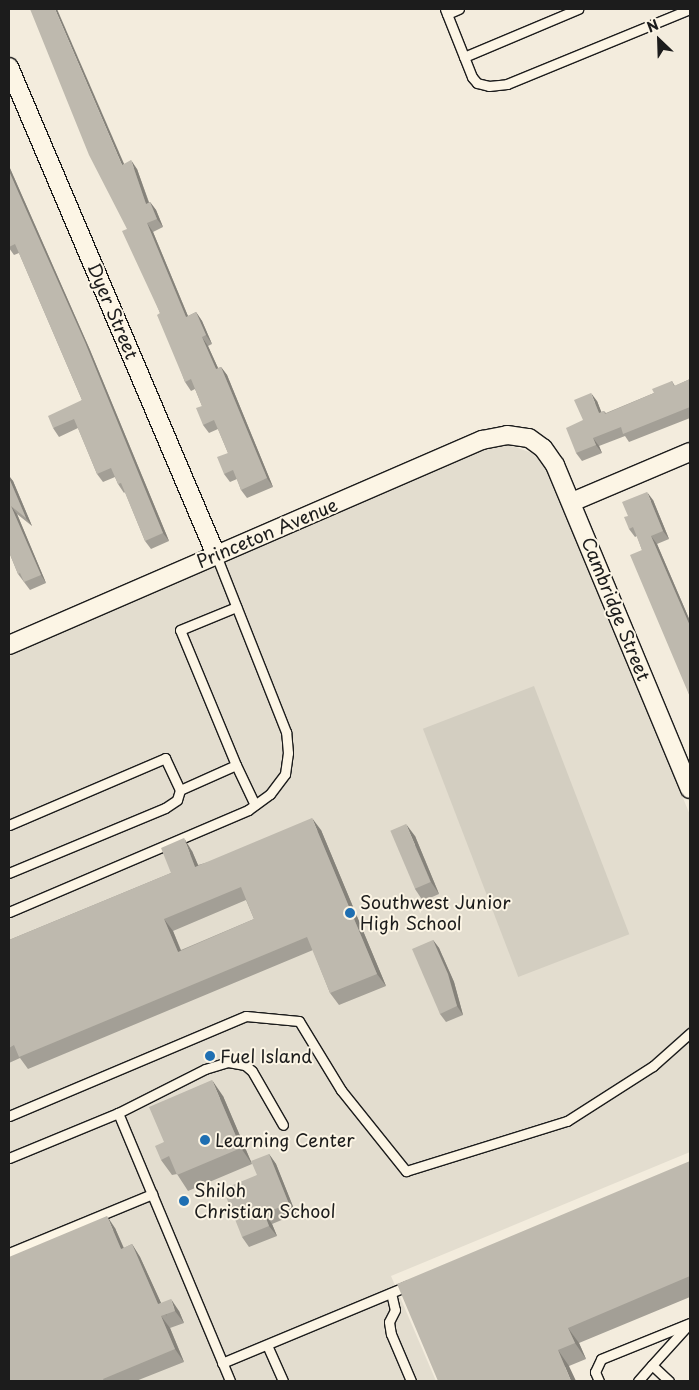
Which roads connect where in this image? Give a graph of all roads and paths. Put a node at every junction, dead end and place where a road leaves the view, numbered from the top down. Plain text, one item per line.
1 (459, 9) edge
2 (578, 9) edge
3 (690, 9) edge
4 (446, 11) edge
5 (464, 57) junction
6 (9, 67) edge
7 (529, 438) joint
8 (690, 452) edge
9 (572, 502) junction
10 (216, 555) junction
11 (236, 607) junction
12 (9, 645) edge
13 (236, 765) junction
14 (690, 789) edge
15 (180, 790) junction
16 (255, 805) junction
17 (9, 824) edge
18 (9, 872) edge
19 (9, 912) edge
20 (690, 1033) edge
21 (118, 1113) junction
22 (9, 1116) edge
23 (283, 1125) dead end
24 (9, 1158) edge
25 (152, 1194) junction
26 (9, 1253) edge
27 (417, 1282) edge
28 (391, 1293) junction
29 (690, 1323) edge
30 (267, 1345) junction
31 (222, 1364) junction
32 (652, 1365) junction
33 (230, 1381) edge
34 (282, 1381) edge
35 (411, 1381) edge
36 (599, 1381) edge
37 (638, 1381) edge
38 (669, 1381) edge

1 - 4 lane
2 - 5 lane
3 - 5 lane
4 - 5 lane
6 - 10 street, Dyer Street
7 - 9 street, Cambridge Street
7 - 10 street, Princeton Avenue
8 - 9 street
9 - 14 street, Cambridge Street
10 - 11 lane
10 - 12 street, Princeton Avenue
11 - 13 lane
11 - 16 lane
13 - 15 lane
13 - 16 lane
15 - 17 lane
15 - 18 lane
16 - 19 lane
20 - 22 lane
21 - 23 lane
21 - 24 lane
21 - 25 lane
25 - 26 lane
25 - 31 lane
27 - 28 lane
28 - 30 lane
28 - 35 lane
29 - 32 lane
29 - 36 lane
30 - 31 lane
30 - 34 lane
31 - 33 lane
32 - 37 lane
32 - 38 lane

